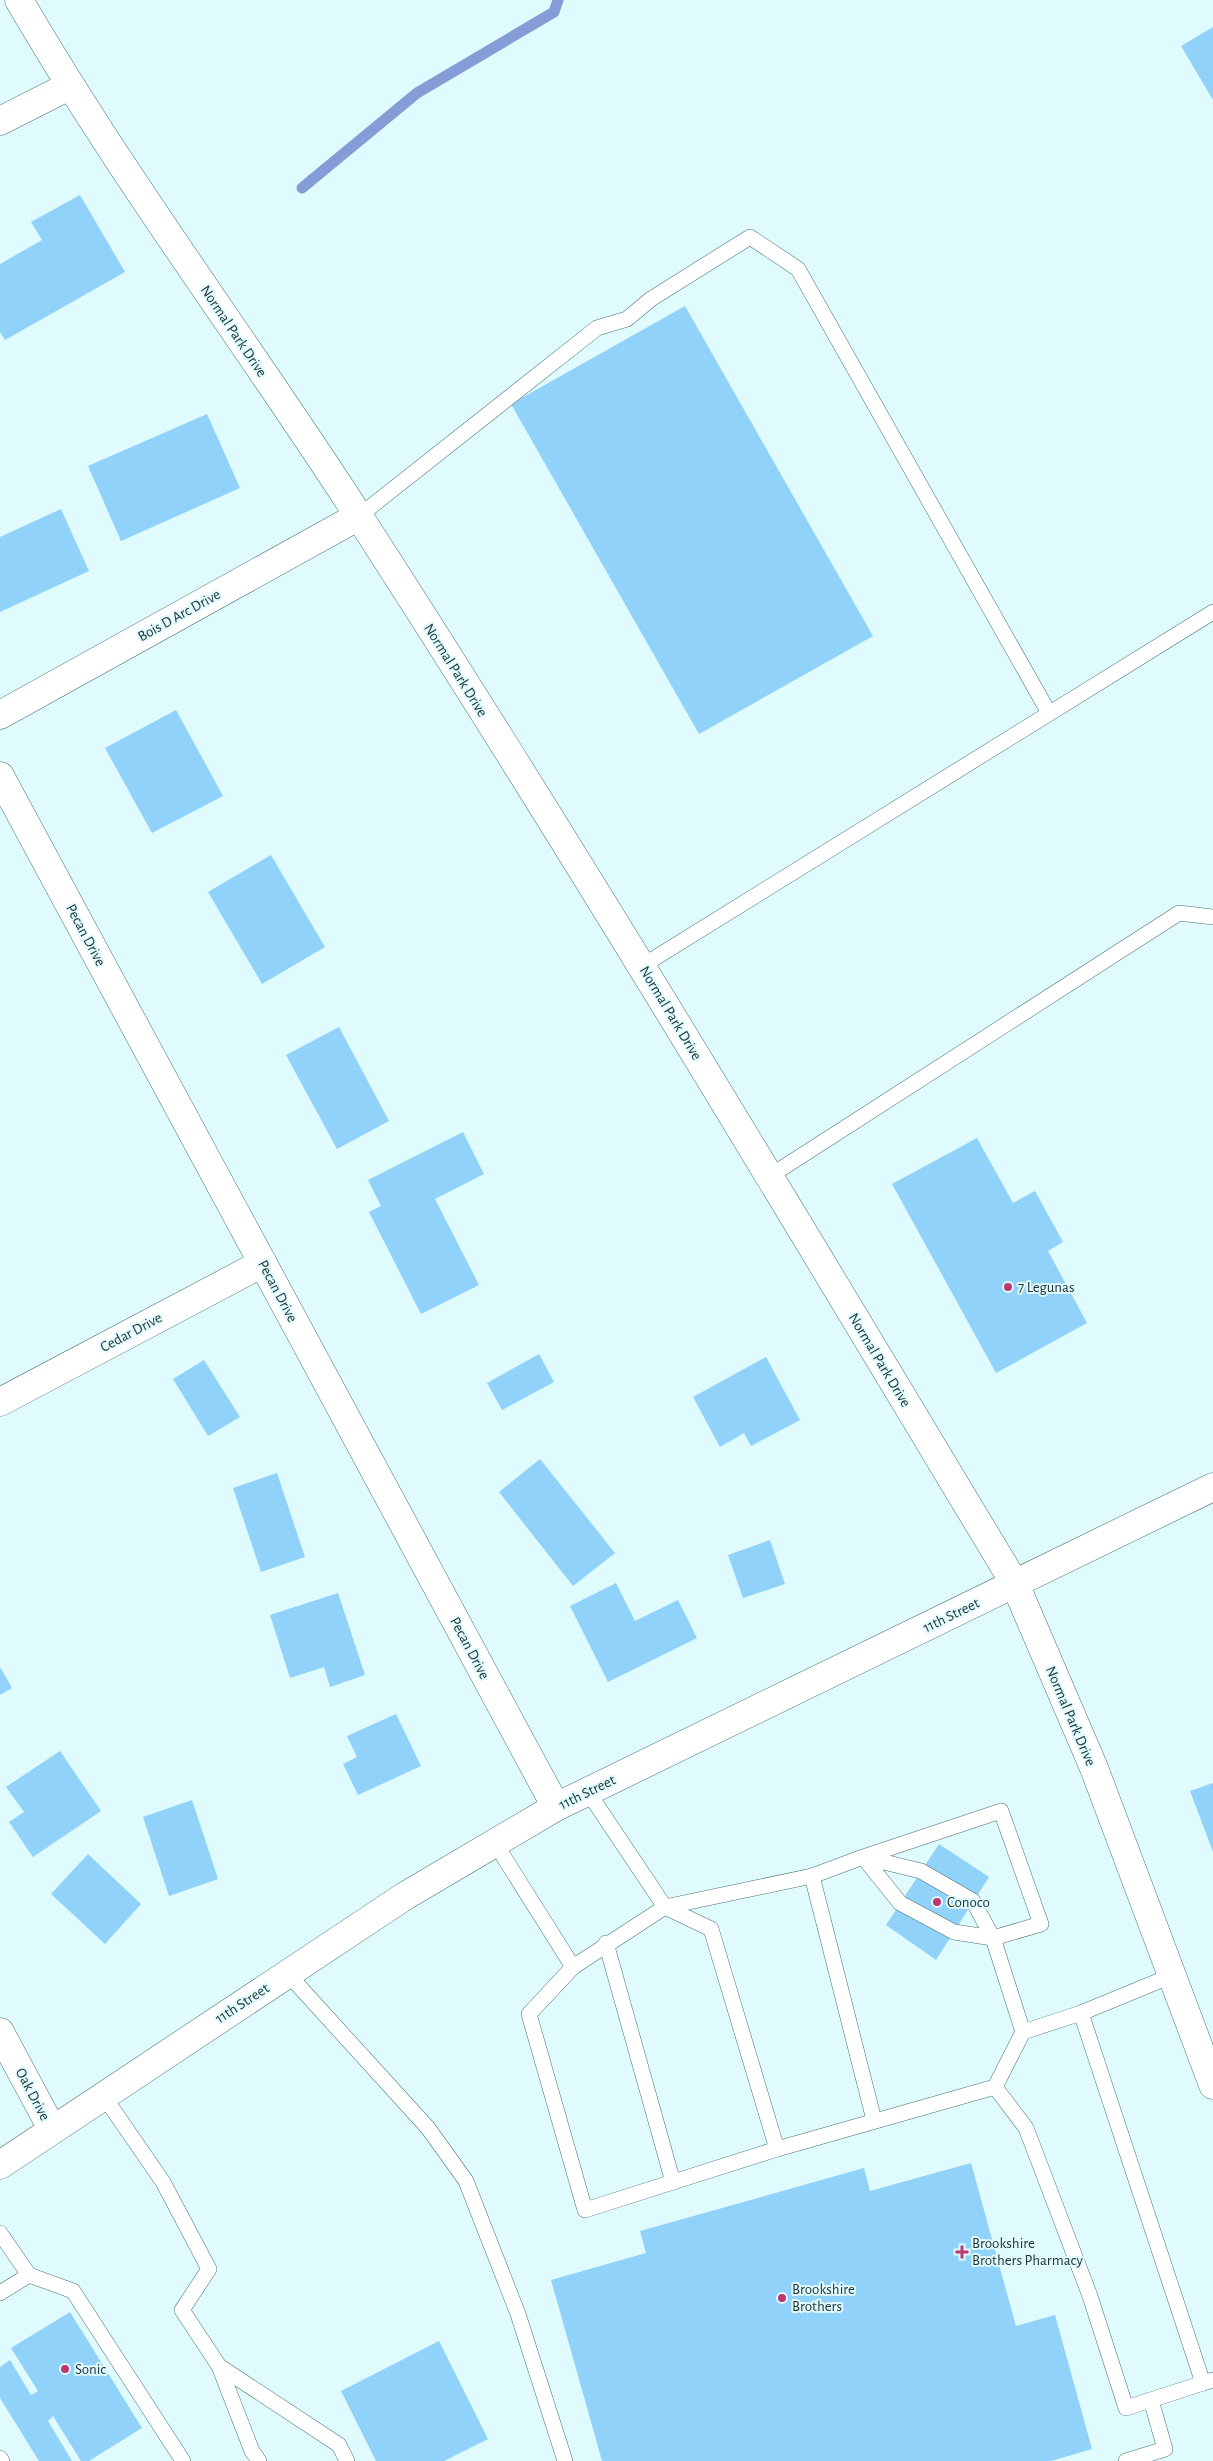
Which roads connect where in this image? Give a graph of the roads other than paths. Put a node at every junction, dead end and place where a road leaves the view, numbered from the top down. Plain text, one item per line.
1 (19, 0) edge
2 (69, 86) junction
3 (0, 121) edge
4 (358, 516) junction
5 (1213, 612) edge
6 (1049, 713) junction
7 (0, 715) edge
8 (0, 776) edge
9 (1213, 917) edge
10 (642, 966) junction
11 (770, 1176) junction
12 (263, 1262) junction
13 (0, 1402) edge
14 (1213, 1487) edge
15 (1015, 1584) junction
16 (588, 1792) junction
17 (556, 1807) junction
18 (495, 1843) junction
19 (863, 1857) junction
20 (812, 1876) junction
21 (665, 1907) junction
22 (993, 1938) junction
23 (606, 1943) junction
24 (573, 1967) junction
25 (288, 1973) junction
26 (1171, 1976) junction
27 (1081, 2013) junction
28 (0, 2032) edge
29 (1023, 2032) junction
30 (1213, 2084) edge
31 (995, 2087) junction
32 (103, 2095) junction
33 (874, 2120) junction
34 (52, 2129) junction
35 (777, 2149) junction
36 (0, 2165) edge
37 (673, 2182) junction
38 (0, 2233) edge
39 (29, 2275) junction
40 (0, 2293) edge
41 (219, 2366) junction
42 (1208, 2381) edge
43 (1151, 2400) junction
44 (182, 2461) edge
45 (259, 2461) edge
46 (347, 2461) edge
47 (564, 2461) edge
48 (1126, 2461) edge

1 - 2 street, Normal Park Drive
2 - 3 street
2 - 4 street, Normal Park Drive
4 - 6 lane
4 - 7 street, Bois D Arc Drive
4 - 10 street, Normal Park Drive
5 - 6 lane
6 - 10 lane
8 - 12 street, Pecan Drive
9 - 11 lane
10 - 11 street, Normal Park Drive
11 - 15 street, Normal Park Drive
12 - 13 street, Cedar Drive
12 - 17 street, Pecan Drive
14 - 15 street, 11th Street
15 - 16 street, 11th Street
15 - 26 street, Normal Park Drive
16 - 17 street, 11th Street
16 - 21 lane
17 - 18 street, 11th Street
18 - 24 lane
18 - 25 street, 11th Street
19 - 20 lane
19 - 22 lane
19 - 22 lane
19 - 22 lane
20 - 21 lane
20 - 33 lane
21 - 23 lane
21 - 35 lane
22 - 29 lane
23 - 24 lane
23 - 37 lane
24 - 37 lane
25 - 32 street, 11th Street
25 - 47 lane
26 - 27 lane
26 - 30 street, Normal Park Drive
27 - 29 lane
27 - 42 lane
28 - 34 street, Oak Drive
29 - 31 lane
31 - 33 lane
31 - 43 lane
32 - 34 street, 11th Street
32 - 41 lane
33 - 35 lane
34 - 36 street, 11th Street
35 - 37 lane
38 - 39 lane
39 - 40 lane
39 - 44 lane
41 - 45 lane
41 - 46 lane
42 - 43 lane
43 - 48 lane

